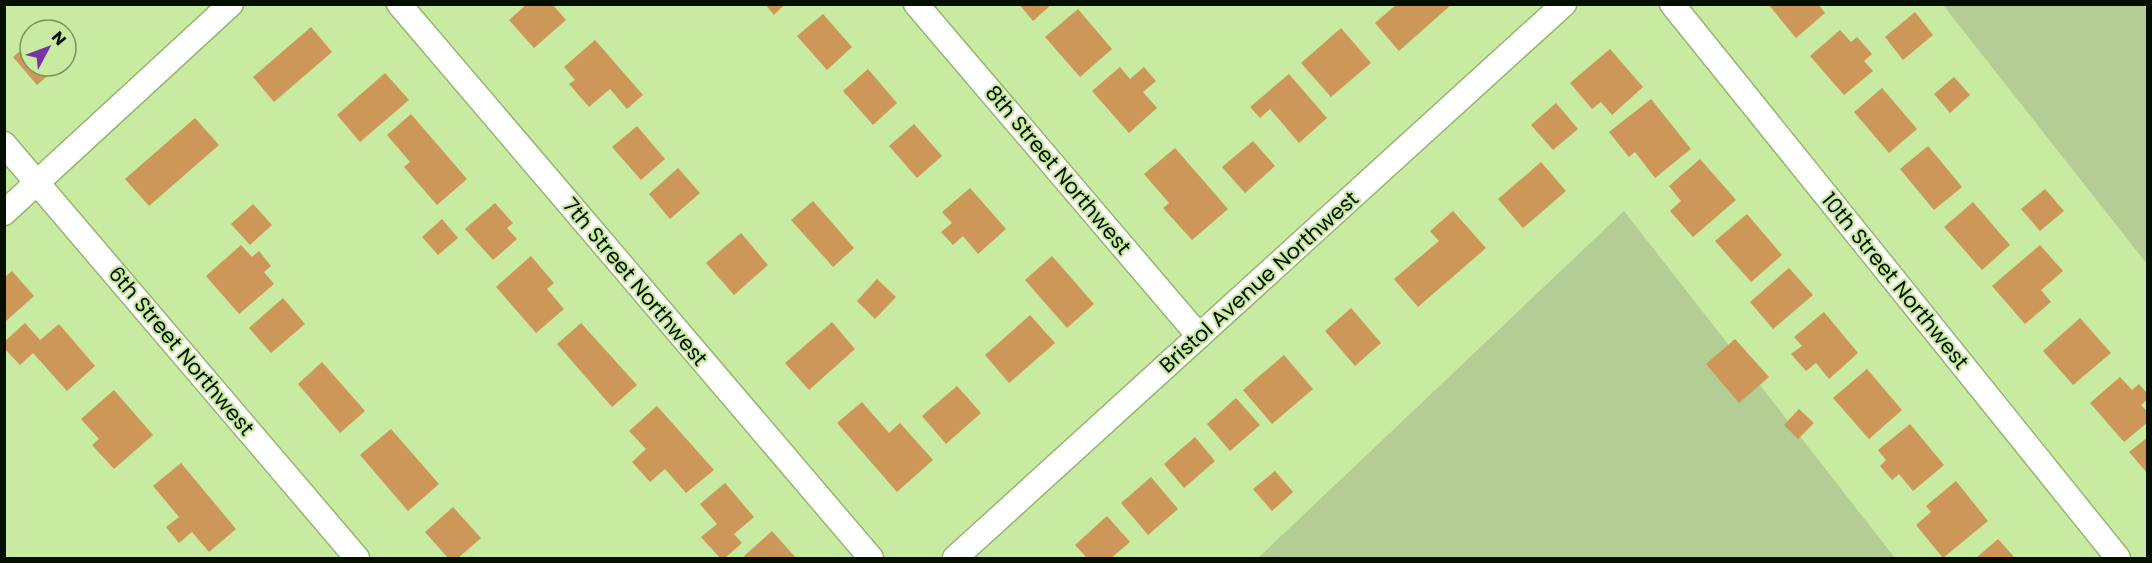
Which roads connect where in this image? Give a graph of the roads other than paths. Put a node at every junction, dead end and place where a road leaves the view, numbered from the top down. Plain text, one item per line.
1 (231, 4) edge
2 (399, 4) edge
3 (916, 4) edge
4 (1564, 4) edge
5 (1672, 4) edge
6 (4, 144) edge
7 (38, 183) junction
8 (4, 213) edge
9 (1199, 336) junction
10 (357, 558) edge
11 (871, 558) edge
12 (955, 558) edge
13 (2118, 558) edge

1 - 7 street
2 - 11 street, 7th Street Northwest
3 - 9 street, 8th Street Northwest
4 - 9 street, Bristol Avenue Northwest
5 - 13 street, 10th Street Northwest
6 - 7 street, 6th Street Northwest
7 - 8 street
7 - 10 street, 6th Street Northwest
9 - 12 street, Bristol Avenue Northwest

